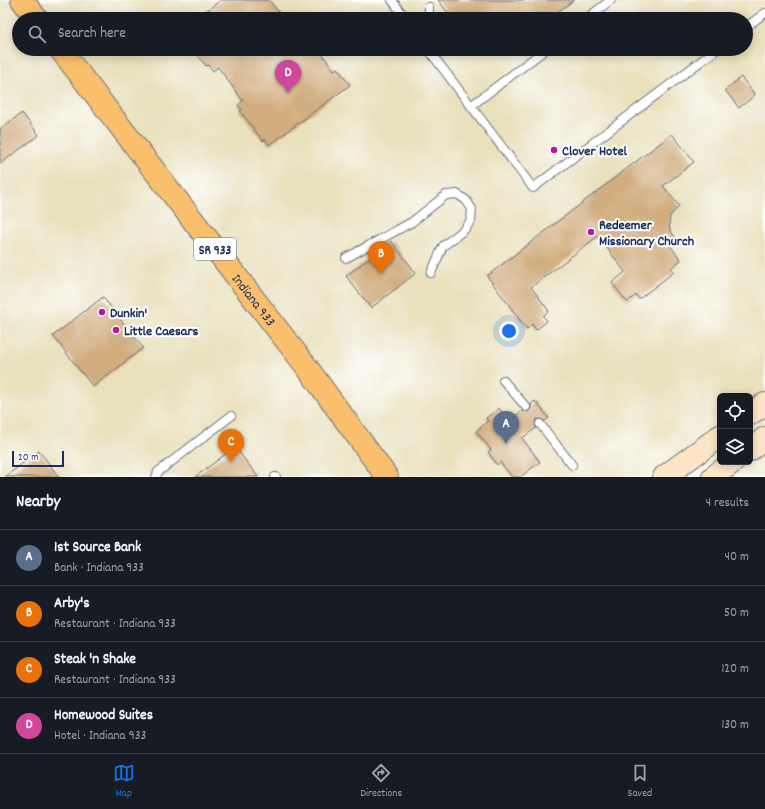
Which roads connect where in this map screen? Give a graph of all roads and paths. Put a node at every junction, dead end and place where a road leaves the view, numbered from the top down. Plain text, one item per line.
1 (22, 0) edge
2 (392, 0) edge
3 (611, 0) edge
4 (429, 7) dead end
5 (31, 12) edge
6 (401, 12) edge
7 (429, 12) edge
8 (595, 12) edge
9 (765, 12) edge
10 (753, 21) edge
11 (65, 56) edge
12 (433, 56) edge
13 (537, 56) edge
14 (708, 56) edge
15 (471, 106) junction
16 (346, 258) dead end
17 (431, 273) dead end
18 (503, 380) dead end
19 (765, 404) edge
20 (526, 408) dead end
21 (753, 412) edge
22 (231, 416) dead end
23 (540, 424) dead end
24 (717, 438) edge
25 (765, 438) edge
26 (753, 448) edge
27 (572, 465) dead end
28 (729, 465) edge
29 (156, 477) edge
30 (387, 477) edge
31 (664, 477) edge
32 (713, 477) edge

1 - 5 main road
2 - 6 lane
3 - 8 lane
4 - 7 lane
9 - 10 lane
11 - 30 main road, Indiana 933 / SR 933
12 - 15 lane
13 - 15 lane
14 - 15 lane
16 - 17 lane
18 - 20 lane
19 - 21 main road
22 - 29 lane
23 - 27 lane
24 - 31 main road
25 - 26 main road
28 - 32 main road

